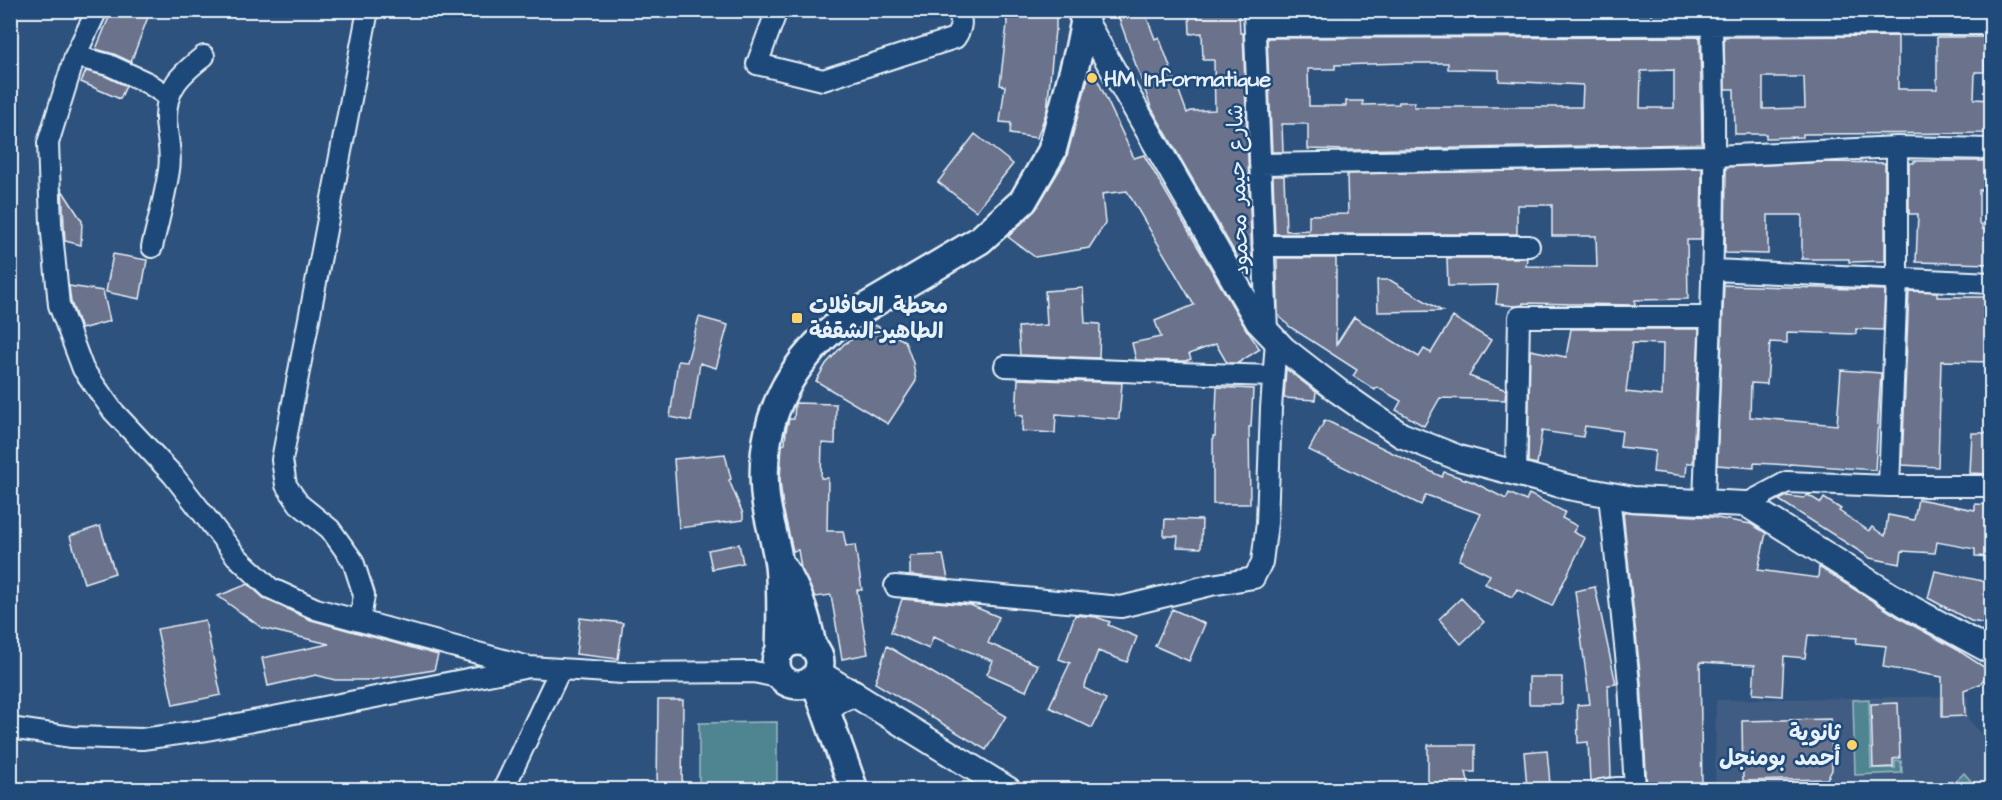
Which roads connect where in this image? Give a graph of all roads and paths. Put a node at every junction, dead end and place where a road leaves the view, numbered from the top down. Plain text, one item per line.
1 (96, 10) edge
2 (368, 10) edge
3 (777, 10) edge
4 (959, 10) edge
5 (1083, 16) edge
6 (1711, 17) edge
7 (1254, 18) edge
8 (1371, 18) edge
9 (1992, 24) edge
10 (75, 56) junction
11 (204, 56) dead end
12 (169, 97) junction
13 (1897, 147) junction
14 (1992, 149) edge
15 (1714, 156) junction
16 (1260, 164) junction
17 (1263, 246) junction
18 (1529, 246) dead end
19 (152, 247) dead end
20 (1714, 270) junction
21 (1898, 278) junction
22 (1992, 283) edge
23 (1711, 317) junction
24 (1271, 336) junction
25 (1005, 366) dead end
26 (1273, 376) junction
27 (1516, 474) junction
28 (1888, 486) junction
29 (1992, 486) edge
30 (1609, 495) junction
31 (1704, 502) junction
32 (1746, 504) junction
33 (778, 561) junction
34 (895, 586) dead end
35 (360, 621) junction
36 (1992, 652) edge
37 (529, 667) junction
38 (560, 670) junction
39 (794, 670) junction
40 (852, 693) junction
41 (826, 709) junction
42 (10, 728) edge
43 (1634, 788) edge
44 (503, 789) edge
45 (836, 789) edge
46 (854, 789) edge
47 (1009, 789) edge
48 (1601, 789) edge

1 - 10 street
2 - 35 street
3 - 4 street
5 - 24 street
5 - 33 main road
6 - 8 street
6 - 9 street
6 - 15 street
7 - 8 street
7 - 16 street, شارع حيمر محمود
10 - 12 street
10 - 35 street
11 - 12 street
12 - 19 street
13 - 14 street
13 - 15 street
13 - 21 street
15 - 16 street
15 - 20 street
16 - 17 street, شارع حيمر محمود
17 - 18 street
17 - 24 street, شارع حيمر محمود
20 - 21 street
20 - 23 street
21 - 22 street
21 - 28 street
23 - 27 street
23 - 31 street
24 - 26 street, شارع حيمر محمود
24 - 27 street
25 - 26 street
26 - 34 street, شارع حيمر محمود
27 - 30 street
28 - 29 street
28 - 32 street
30 - 31 street
30 - 43 street
31 - 32 street
32 - 36 street
33 - 39 main road
33 - 39 main road
35 - 37 street
37 - 38 street
37 - 42 street
38 - 39 street
38 - 44 street
39 - 40 street
39 - 41 main road
39 - 45 main road
40 - 41 main road
40 - 47 street
41 - 46 main road
43 - 48 street

